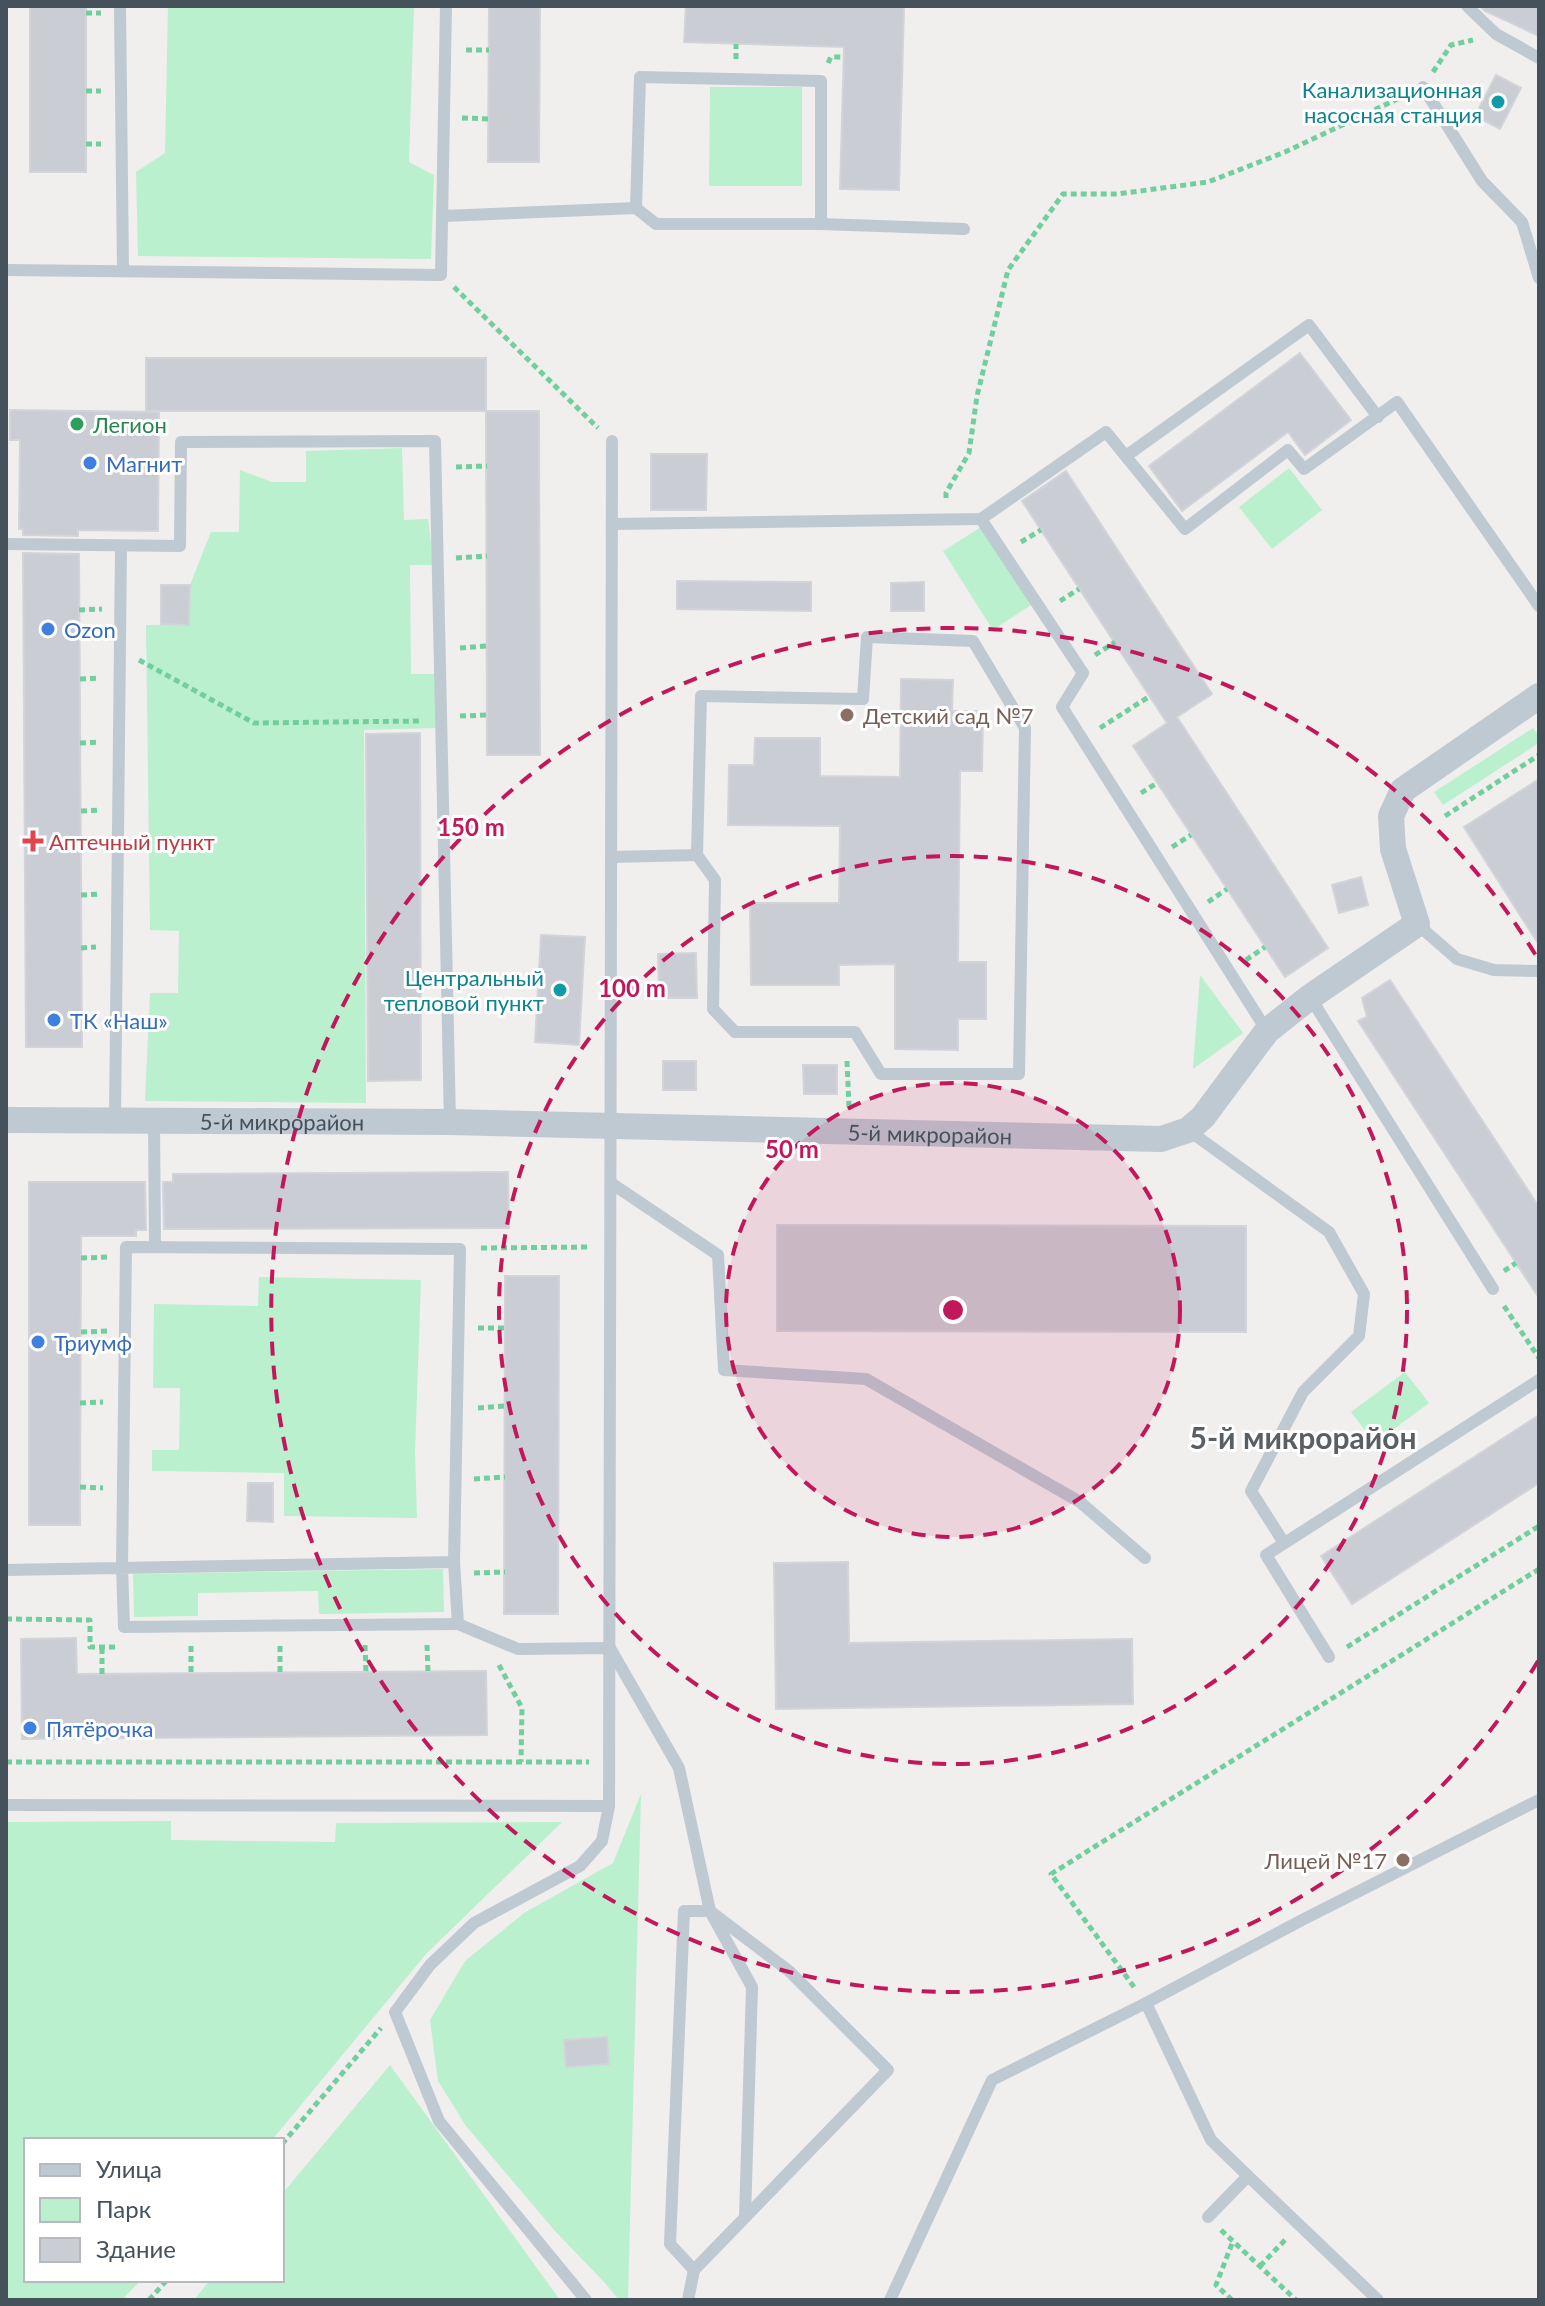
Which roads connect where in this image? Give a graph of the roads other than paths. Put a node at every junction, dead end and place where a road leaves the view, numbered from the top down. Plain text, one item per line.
1 (120, 6) edge
2 (446, 6) edge
3 (1467, 6) edge
4 (1539, 58) edge
5 (1423, 87) road end
6 (636, 208) junction
7 (443, 216) junction
8 (821, 224) junction
9 (964, 229) dead end
10 (6, 270) edge
11 (123, 271) junction
12 (1539, 278) edge
13 (1378, 417) junction
14 (612, 441) road end
15 (1126, 456) junction
16 (981, 519) junction
17 (612, 524) junction
18 (6, 544) edge
19 (121, 546) junction
20 (1539, 606) edge
21 (1539, 696) edge
22 (697, 855) junction
23 (611, 857) junction
24 (1417, 924) junction
25 (1539, 971) edge
26 (1310, 997) junction
27 (1267, 1031) junction
28 (115, 1119) junction
29 (6, 1120) edge
30 (154, 1120) junction
31 (450, 1122) junction
32 (611, 1127) junction
33 (1188, 1130) junction
34 (611, 1183) junction
35 (155, 1247) junction
36 (1493, 1289) road end
37 (1539, 1380) edge
38 (1284, 1543) junction
39 (1145, 1558) dead end
40 (122, 1566) junction
41 (455, 1568) junction
42 (6, 1570) edge
43 (458, 1624) junction
44 (610, 1648) junction
45 (1329, 1657) road end
46 (1539, 1800) edge
47 (6, 1805) edge
48 (609, 1806) junction
49 (710, 1911) junction
50 (1146, 2003) junction
51 (1248, 2176) junction
52 (745, 2217) junction
53 (1208, 2217) road end
54 (694, 2270) junction
55 (586, 2300) edge
56 (688, 2300) edge
57 (890, 2300) edge
58 (1378, 2300) edge

1 - 11 lane
2 - 7 lane
3 - 4 lane
5 - 12 lane
6 - 7 lane
6 - 8 lane
6 - 8 lane
7 - 11 lane
8 - 9 lane
10 - 11 lane
13 - 15 lane
13 - 15 lane
13 - 20 lane
14 - 17 lane
15 - 16 lane
16 - 17 lane
16 - 27 lane
17 - 23 lane
18 - 19 lane
19 - 28 lane
19 - 31 lane
21 - 24 street
22 - 22 lane
22 - 23 lane
23 - 32 lane
24 - 25 lane
24 - 26 street
26 - 27 street
26 - 36 lane
27 - 33 street
28 - 29 street, 5-й микрорайон
28 - 30 street, 5-й микрорайон
30 - 31 street, 5-й микрорайон
30 - 35 lane
31 - 32 street, 5-й микрорайон
32 - 33 street, 5-й микрорайон
32 - 34 lane
33 - 38 lane
34 - 39 lane
34 - 44 lane
35 - 40 lane
35 - 41 lane
37 - 38 lane
38 - 45 lane
40 - 41 lane
40 - 42 lane
40 - 43 lane
41 - 43 lane
43 - 44 lane
44 - 48 lane
44 - 49 lane
46 - 50 lane
47 - 48 lane
48 - 55 lane
49 - 52 lane
49 - 52 lane
49 - 54 lane
50 - 51 lane
50 - 57 lane
51 - 53 lane
51 - 58 lane
52 - 54 lane
54 - 56 lane

